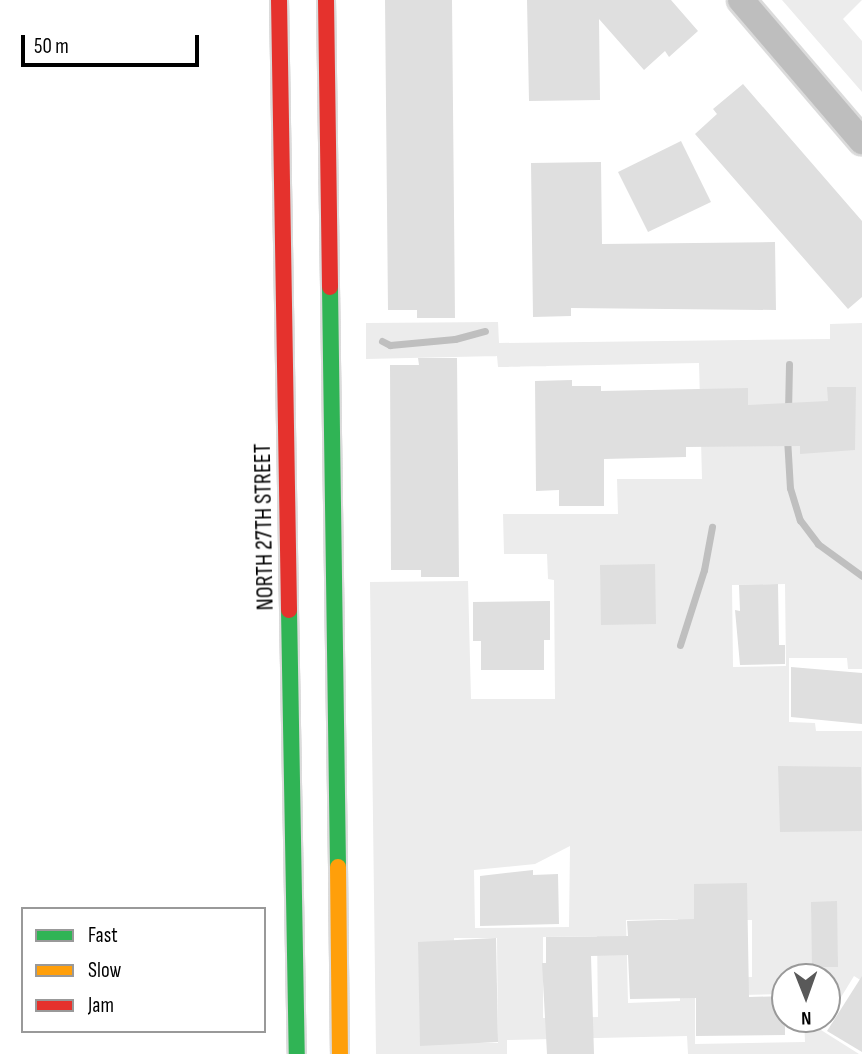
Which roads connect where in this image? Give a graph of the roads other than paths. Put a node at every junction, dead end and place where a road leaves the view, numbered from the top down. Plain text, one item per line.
1 (279, 0) edge
2 (326, 0) edge
3 (741, 0) edge
4 (862, 141) edge
5 (297, 1054) edge
6 (340, 1054) edge

1 - 5 main road, NORTH 27TH STREET
2 - 6 main road
3 - 4 street

